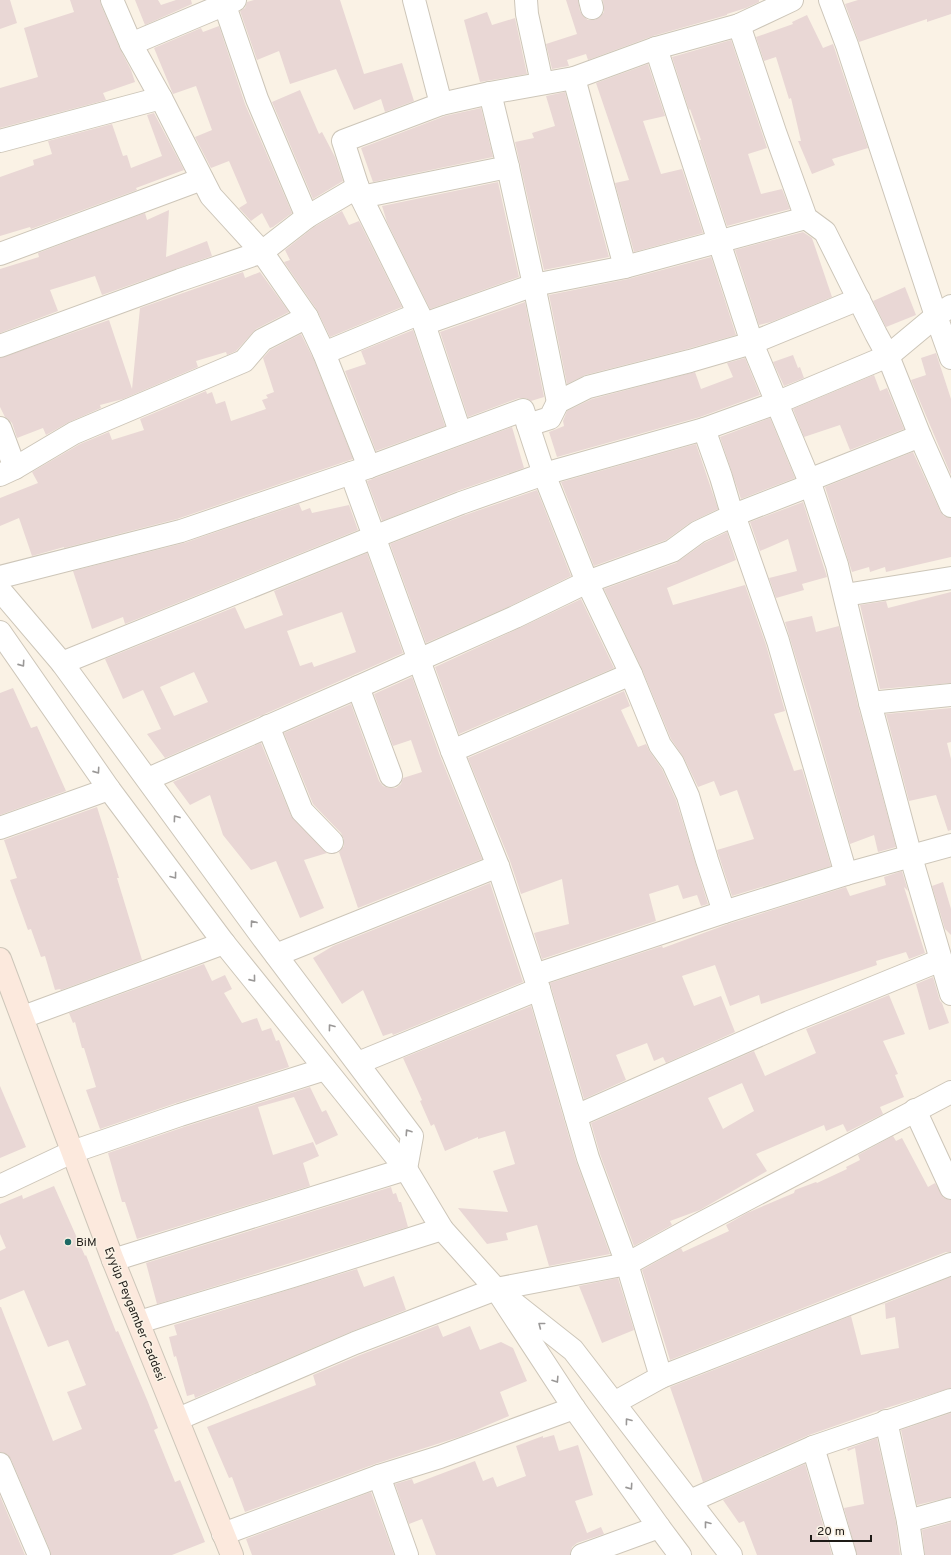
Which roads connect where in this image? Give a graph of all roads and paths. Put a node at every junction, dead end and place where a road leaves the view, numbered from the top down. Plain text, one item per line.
1 (112, 0) edge
2 (414, 0) edge
3 (526, 0) edge
4 (792, 0) edge
5 (830, 0) edge
6 (228, 1) edge
7 (739, 24) junction
8 (131, 44) junction
9 (656, 48) junction
10 (574, 78) junction
11 (542, 83) junction
12 (490, 93) junction
13 (161, 98) junction
14 (441, 104) junction
15 (0, 141) edge
16 (508, 167) junction
17 (202, 179) junction
18 (360, 192) junction
19 (306, 217) junction
20 (806, 218) junction
21 (719, 242) junction
22 (262, 252) junction
23 (0, 254) edge
24 (624, 267) junction
25 (534, 285) junction
26 (859, 299) junction
27 (943, 311) edge
28 (307, 317) junction
29 (421, 319) junction
30 (752, 343) junction
31 (0, 346) edge
32 (324, 353) junction
33 (888, 356) junction
34 (951, 358) edge
35 (558, 402) junction
36 (776, 403) junction
37 (528, 425) junction
38 (0, 428) edge
39 (704, 429) junction
40 (460, 432) junction
41 (920, 436) junction
42 (360, 470) junction
43 (8, 471) edge
44 (544, 474) junction
45 (810, 482) junction
46 (951, 506) edge
47 (734, 514) junction
48 (374, 537) junction
49 (0, 577) edge
50 (951, 578) edge
51 (587, 582) junction
52 (0, 590) edge
53 (845, 595) junction
54 (0, 632) edge
55 (419, 660) junction
56 (62, 663) junction
57 (631, 674) junction
58 (358, 687) junction
59 (951, 695) edge
60 (870, 703) junction
61 (268, 726) junction
62 (452, 751) junction
63 (391, 776) dead end
64 (148, 779) junction
65 (109, 789) junction
66 (0, 828) edge
67 (332, 842) dead end
68 (951, 845) edge
69 (911, 857) junction
70 (498, 866) junction
71 (846, 874) junction
72 (724, 912) junction
73 (224, 943) junction
74 (276, 955) junction
75 (0, 959) edge
76 (941, 960) junction
77 (537, 982) junction
78 (951, 994) edge
79 (22, 1017) junction
80 (358, 1063) junction
81 (325, 1069) junction
82 (951, 1092) edge
83 (915, 1110) junction
84 (576, 1116) junction
85 (72, 1152) junction
86 (406, 1169) junction
87 (0, 1186) edge
88 (951, 1188) edge
89 (442, 1229) junction
90 (113, 1260) junction
91 (627, 1264) junction
92 (951, 1264) edge
93 (496, 1289) junction
94 (139, 1322) junction
95 (661, 1377) junction
96 (951, 1400) edge
97 (614, 1403) junction
98 (574, 1408) junction
99 (178, 1419) junction
100 (886, 1421) junction
101 (813, 1447) junction
102 (0, 1464) edge
103 (379, 1476) junction
104 (690, 1501) junction
105 (951, 1509) edge
106 (908, 1520) junction
107 (659, 1527) junction
108 (223, 1534) junction
109 (590, 1554) edge
110 (39, 1555) edge
111 (232, 1555) edge
112 (407, 1555) edge
113 (680, 1555) edge
114 (731, 1555) edge
115 (845, 1555) edge
116 (913, 1555) edge

1 - 8 street
2 - 14 street
3 - 11 street
4 - 7 street
5 - 27 street
6 - 8 street
6 - 19 street
7 - 9 street
7 - 20 street
8 - 13 street
9 - 10 street
9 - 21 street
10 - 11 street
10 - 24 street
11 - 12 street
12 - 14 street
12 - 16 street
13 - 15 street
13 - 17 street
14 - 18 street
16 - 18 street
16 - 25 street
17 - 22 street
17 - 23 street
18 - 19 street
18 - 29 street
19 - 22 street
20 - 21 street
20 - 26 street
21 - 24 street
21 - 30 street
22 - 28 street
22 - 31 street
24 - 25 street
25 - 29 street
25 - 35 street
26 - 30 street
26 - 33 street
27 - 33 street
27 - 34 street
28 - 32 street
28 - 43 street
29 - 32 street
29 - 40 street
30 - 35 street
30 - 36 street
32 - 42 street
33 - 36 street
33 - 41 street
35 - 37 street
36 - 39 street
36 - 45 street
37 - 40 street
37 - 44 street
38 - 43 street
39 - 44 street
39 - 47 street
40 - 42 street
41 - 45 street
41 - 46 street
42 - 48 street
42 - 49 street
44 - 48 street
44 - 51 street
45 - 47 street
45 - 53 street
47 - 51 street
47 - 71 street
48 - 55 street
48 - 56 street
50 - 53 street
51 - 55 street
51 - 57 street
52 - 56 street
53 - 60 street
54 -> 65 street
55 - 58 street
55 - 62 street
56 - 64 street
57 - 62 street
57 - 72 street
58 - 61 street
58 - 63 street
59 - 60 street
60 - 69 street
61 - 64 street
61 - 67 street
62 - 70 street
74 -> 64 street
65 - 66 street
65 -> 73 street
68 - 69 street
69 - 71 street
69 - 76 street
70 - 74 street
70 - 77 street
71 - 72 street
72 - 77 street
73 - 79 street
73 -> 81 street
80 -> 74 street
75 - 79 main road, Eyyüp Peygamber Caddesi
76 - 78 street
76 - 84 street
77 - 80 street
77 - 84 street
79 - 85 main road, Eyyüp Peygamber Caddesi
86 -> 80 street
81 - 85 street
81 - 86 street
82 - 83 street
83 - 88 street
83 - 91 street
84 - 91 street
85 - 87 street
85 - 90 main road, Eyyüp Peygamber Caddesi
86 - 89 street
86 - 90 street
89 - 93 street
89 - 94 street
90 - 94 main road, Eyyüp Peygamber Caddesi
91 - 93 street
91 - 95 street
92 - 95 street
97 -> 93 street
93 -> 98 street
93 - 99 street
94 - 99 main road, Eyyüp Peygamber Caddesi
95 - 97 street
96 - 100 street
104 -> 97 street
98 - 103 street
98 -> 107 street
99 - 108 main road, Eyyüp Peygamber Caddesi
100 - 101 street
100 - 106 street
101 - 104 street
101 - 115 street
102 - 110 street
103 - 108 street
103 - 112 street
114 -> 104 street
105 - 106 street
106 - 116 street
107 - 109 street
107 - 113 street
108 - 111 main road, Eyyüp Peygamber Caddesi

